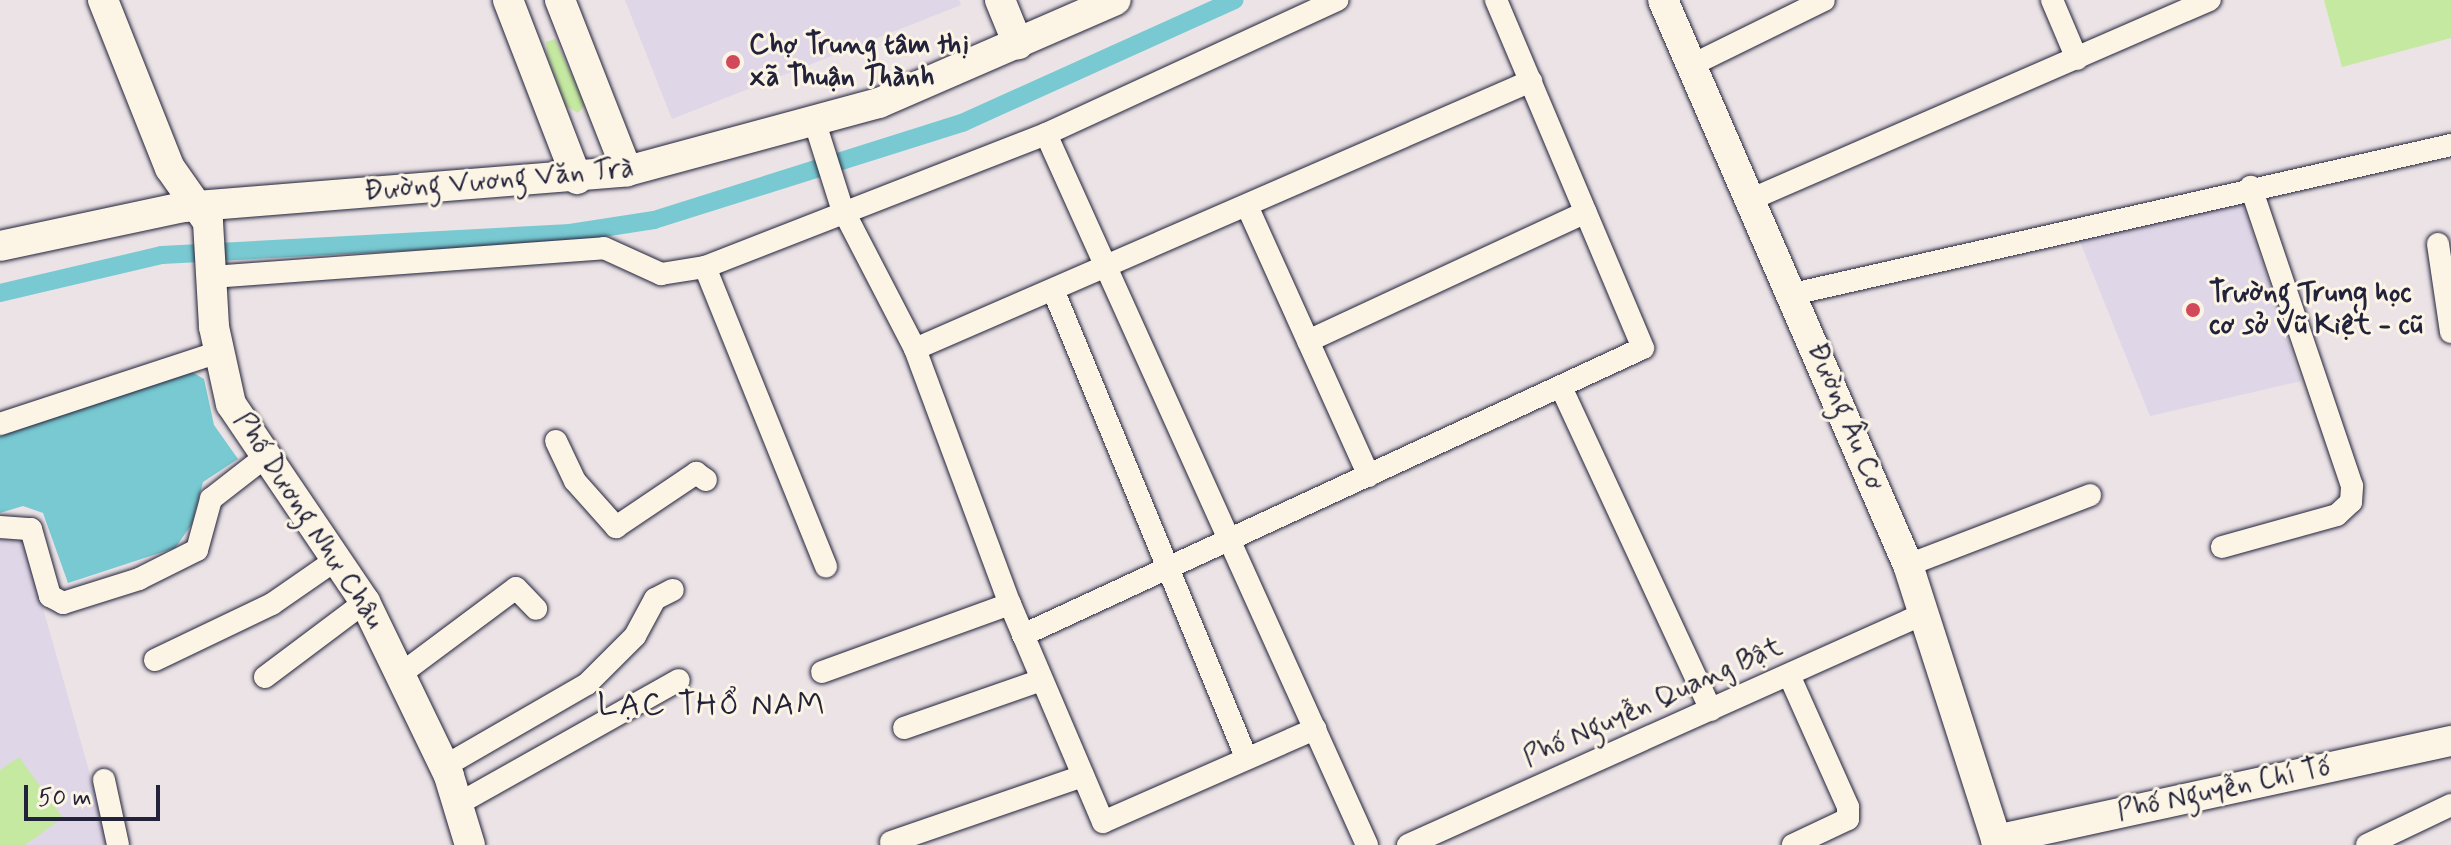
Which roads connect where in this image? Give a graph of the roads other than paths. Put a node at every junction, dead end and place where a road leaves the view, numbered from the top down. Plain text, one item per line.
1 (103, 0) edge
2 (1000, 0) edge
3 (1116, 0) edge
4 (1338, 0) edge
5 (1496, 0) edge
6 (1663, 0) edge
7 (1824, 0) edge
8 (2052, 0) edge
9 (2210, 0) edge
10 (562, 4) edge
11 (2179, 5) edge
12 (513, 13) edge
13 (1018, 44) junction
14 (2077, 59) junction
15 (1692, 65) junction
16 (1531, 81) junction
17 (819, 134) junction
18 (1046, 134) junction
19 (2451, 145) edge
20 (627, 171) junction
21 (577, 179) junction
22 (2251, 187) junction
23 (1754, 198) junction
24 (842, 208) junction
25 (1248, 208) junction
26 (1586, 212) junction
27 (203, 216) junction
28 (2438, 244) dead end
29 (0, 246) edge
30 (705, 267) junction
31 (1107, 270) junction
32 (212, 277) junction
33 (1054, 292) junction
34 (1793, 294) junction
35 (2451, 332) edge
36 (1308, 341) junction
37 (915, 349) junction
38 (219, 352) junction
39 (1561, 387) junction
40 (0, 424) edge
41 (556, 441) dead end
42 (265, 457) junction
43 (1369, 476) junction
44 (706, 480) dead end
45 (2090, 495) dead end
46 (0, 527) edge
47 (1229, 541) junction
48 (2222, 547) dead end
49 (337, 559) junction
50 (1908, 565) junction
51 (826, 566) dead end
52 (1164, 571) junction
53 (673, 590) dead end
54 (365, 602) junction
55 (1010, 604) junction
56 (536, 609) dead end
57 (1923, 614) junction
58 (1023, 635) junction
59 (155, 660) dead end
60 (822, 672) dead end
61 (402, 673) junction
62 (1789, 675) junction
63 (265, 677) dead end
64 (679, 680) dead end
65 (1042, 680) junction
66 (1711, 710) junction
67 (904, 728) dead end
68 (1315, 729) junction
69 (2451, 741) edge
70 (1246, 757) junction
71 (445, 766) junction
72 (1083, 776) junction
73 (104, 780) dead end
74 (458, 804) junction
75 (2451, 805) edge
76 (1824, 839) edge
77 (891, 842) dead end
78 (1997, 843) edge
79 (118, 845) edge
80 (470, 845) edge
81 (1367, 845) edge
82 (1408, 845) edge
83 (1793, 845) edge
84 (2367, 845) edge

1 - 27 main road
2 - 13 main road
3 - 13 main road, Đường Vương Văn Trà
4 - 18 street
5 - 16 street
6 - 15 main road, Đường Âu Cơ
7 - 15 street
8 - 14 street
9 - 11 street
10 - 12 main road
10 - 20 main road
11 - 14 street
12 - 21 main road
13 - 17 main road, Đường Vương Văn Trà
14 - 23 street
15 - 23 main road, Đường Âu Cơ
16 - 25 street
16 - 26 street
17 - 20 main road, Đường Vương Văn Trà
17 - 24 street
18 - 24 street
18 - 31 street
19 - 22 street
20 - 21 main road, Đường Vương Văn Trà
21 - 27 main road, Đường Vương Văn Trà
22 - 34 street
22 - 48 street
23 - 34 main road, Đường Âu Cơ
24 - 30 street
24 - 37 street
25 - 31 street
25 - 36 street
26 - 36 street
26 - 39 street
27 - 29 main road, Đường Vương Văn Trà
27 - 32 main road, Phố Dương Như Châu
28 - 35 street
30 - 32 street
30 - 51 street
31 - 33 street
31 - 47 street
32 - 38 main road, Phố Dương Như Châu
33 - 37 street
33 - 52 street
34 - 50 main road, Đường Âu Cơ
36 - 43 street
37 - 55 street
38 - 40 street
38 - 42 main road, Phố Dương Như Châu
39 - 43 street
39 - 66 street
41 - 44 street
42 - 46 street
42 - 49 main road, Phố Dương Như Châu
43 - 47 street
45 - 50 street
47 - 52 street
47 - 68 street
49 - 54 main road, Phố Dương Như Châu
49 - 59 street
50 - 57 main road, Đường Âu Cơ
52 - 58 street
52 - 70 street
53 - 71 street
54 - 61 main road, Phố Dương Như Châu
54 - 63 street
55 - 58 street
55 - 60 street
56 - 61 street
57 - 62 street, Phố Nguyễn Quang Bật
57 - 78 main road, Đường Âu Cơ
58 - 65 street
61 - 71 main road, Phố Dương Như Châu
62 - 66 street, Phố Nguyễn Quang Bật
62 - 76 street
64 - 74 street
65 - 67 street
65 - 72 street
66 - 82 street, Phố Nguyễn Quang Bật
68 - 70 street
68 - 81 street
69 - 78 main road, Phố Nguyễn Chí Tố
70 - 72 street
71 - 74 main road, Phố Dương Như Châu
72 - 77 street
73 - 79 street
74 - 80 main road, Phố Dương Như Châu
75 - 84 street
76 - 83 street

